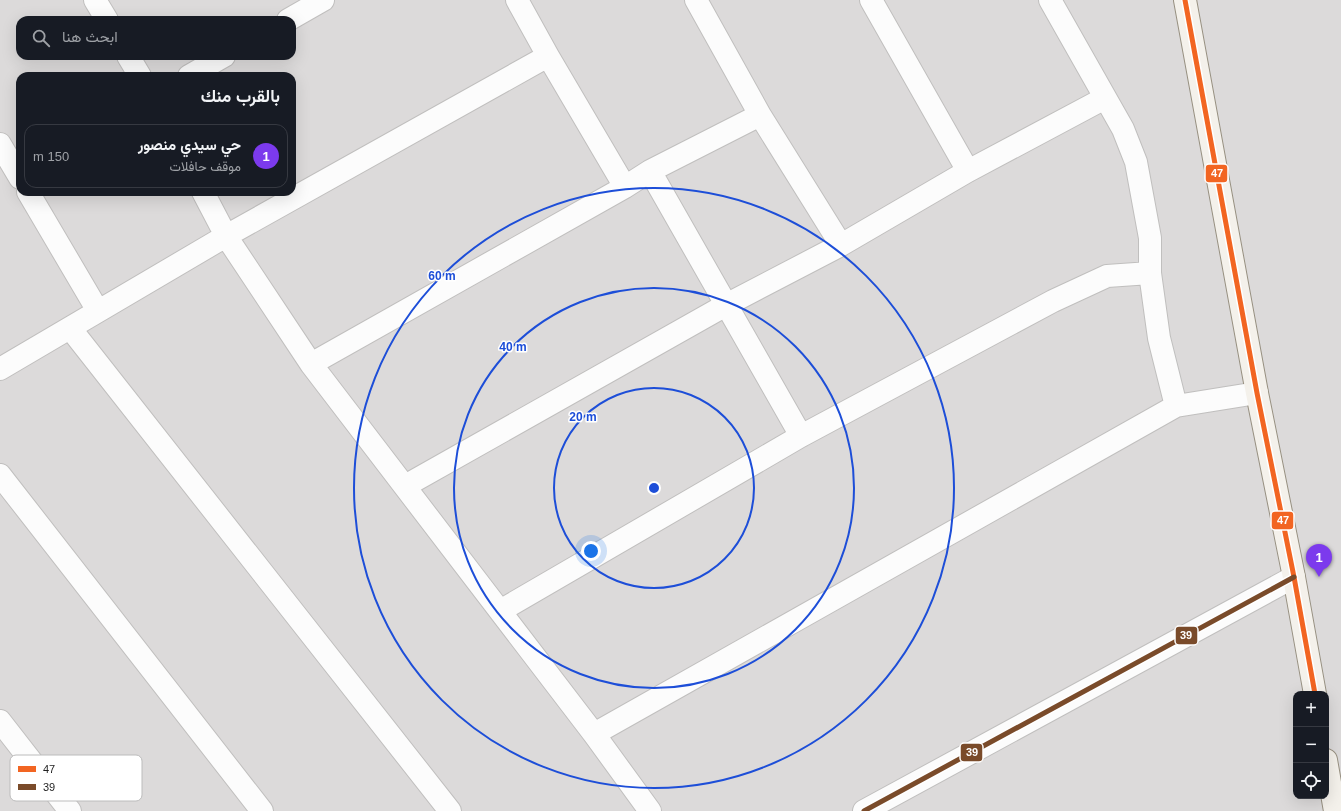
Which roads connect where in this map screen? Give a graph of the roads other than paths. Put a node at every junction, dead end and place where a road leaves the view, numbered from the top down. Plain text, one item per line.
1 (95, 0) edge
2 (323, 0) edge
3 (517, 0) edge
4 (696, 0) edge
5 (871, 0) edge
6 (1050, 0) edge
7 (1185, 0) edge
8 (105, 16) edge
9 (295, 16) edge
10 (548, 56) junction
11 (130, 60) edge
12 (217, 60) edge
13 (138, 72) edge
14 (196, 72) edge
15 (1105, 98) junction
16 (760, 115) junction
17 (0, 144) edge
18 (16, 171) edge
19 (650, 171) junction
20 (968, 171) junction
21 (625, 187) junction
22 (30, 196) edge
23 (205, 196) edge
24 (226, 236) junction
25 (841, 245) junction
26 (1150, 273) junction
27 (726, 305) junction
28 (98, 310) junction
29 (70, 328) junction
30 (311, 364) junction
31 (0, 369) edge
32 (1257, 393) junction
33 (1176, 406) junction
34 (801, 436) junction
35 (0, 475) edge
36 (405, 486) junction
37 (1294, 577) junction
38 (500, 611) junction
39 (1313, 691) edge
40 (0, 721) edge
41 (594, 734) junction
42 (26, 755) edge
43 (1327, 763) edge
44 (62, 801) edge
45 (70, 811) edge
46 (262, 811) edge
47 (450, 811) edge
48 (650, 811) edge
49 (864, 811) edge
50 (1335, 811) edge

1 - 8 street
2 - 9 street
3 - 10 street
4 - 16 street
5 - 20 street
6 - 15 street
7 - 32 main road
10 - 21 street
10 - 24 street
11 - 13 street
12 - 14 street
15 - 20 street
15 - 26 street
16 - 19 street
16 - 25 street
17 - 18 street
19 - 21 street
19 - 27 street
20 - 25 street
21 - 30 street
22 - 28 street
23 - 24 street
24 - 28 street
24 - 30 street
25 - 27 street
26 - 33 street
26 - 34 street
27 - 34 street
27 - 36 street
28 - 29 street
29 - 31 street
29 - 47 street
30 - 36 street
32 - 33 street
32 - 37 main road
33 - 41 street
34 - 38 street
35 - 46 street
36 - 38 street
37 - 39 main road
37 - 49 street
38 - 41 street
40 - 42 street
41 - 48 street
43 - 50 main road
44 - 45 street

